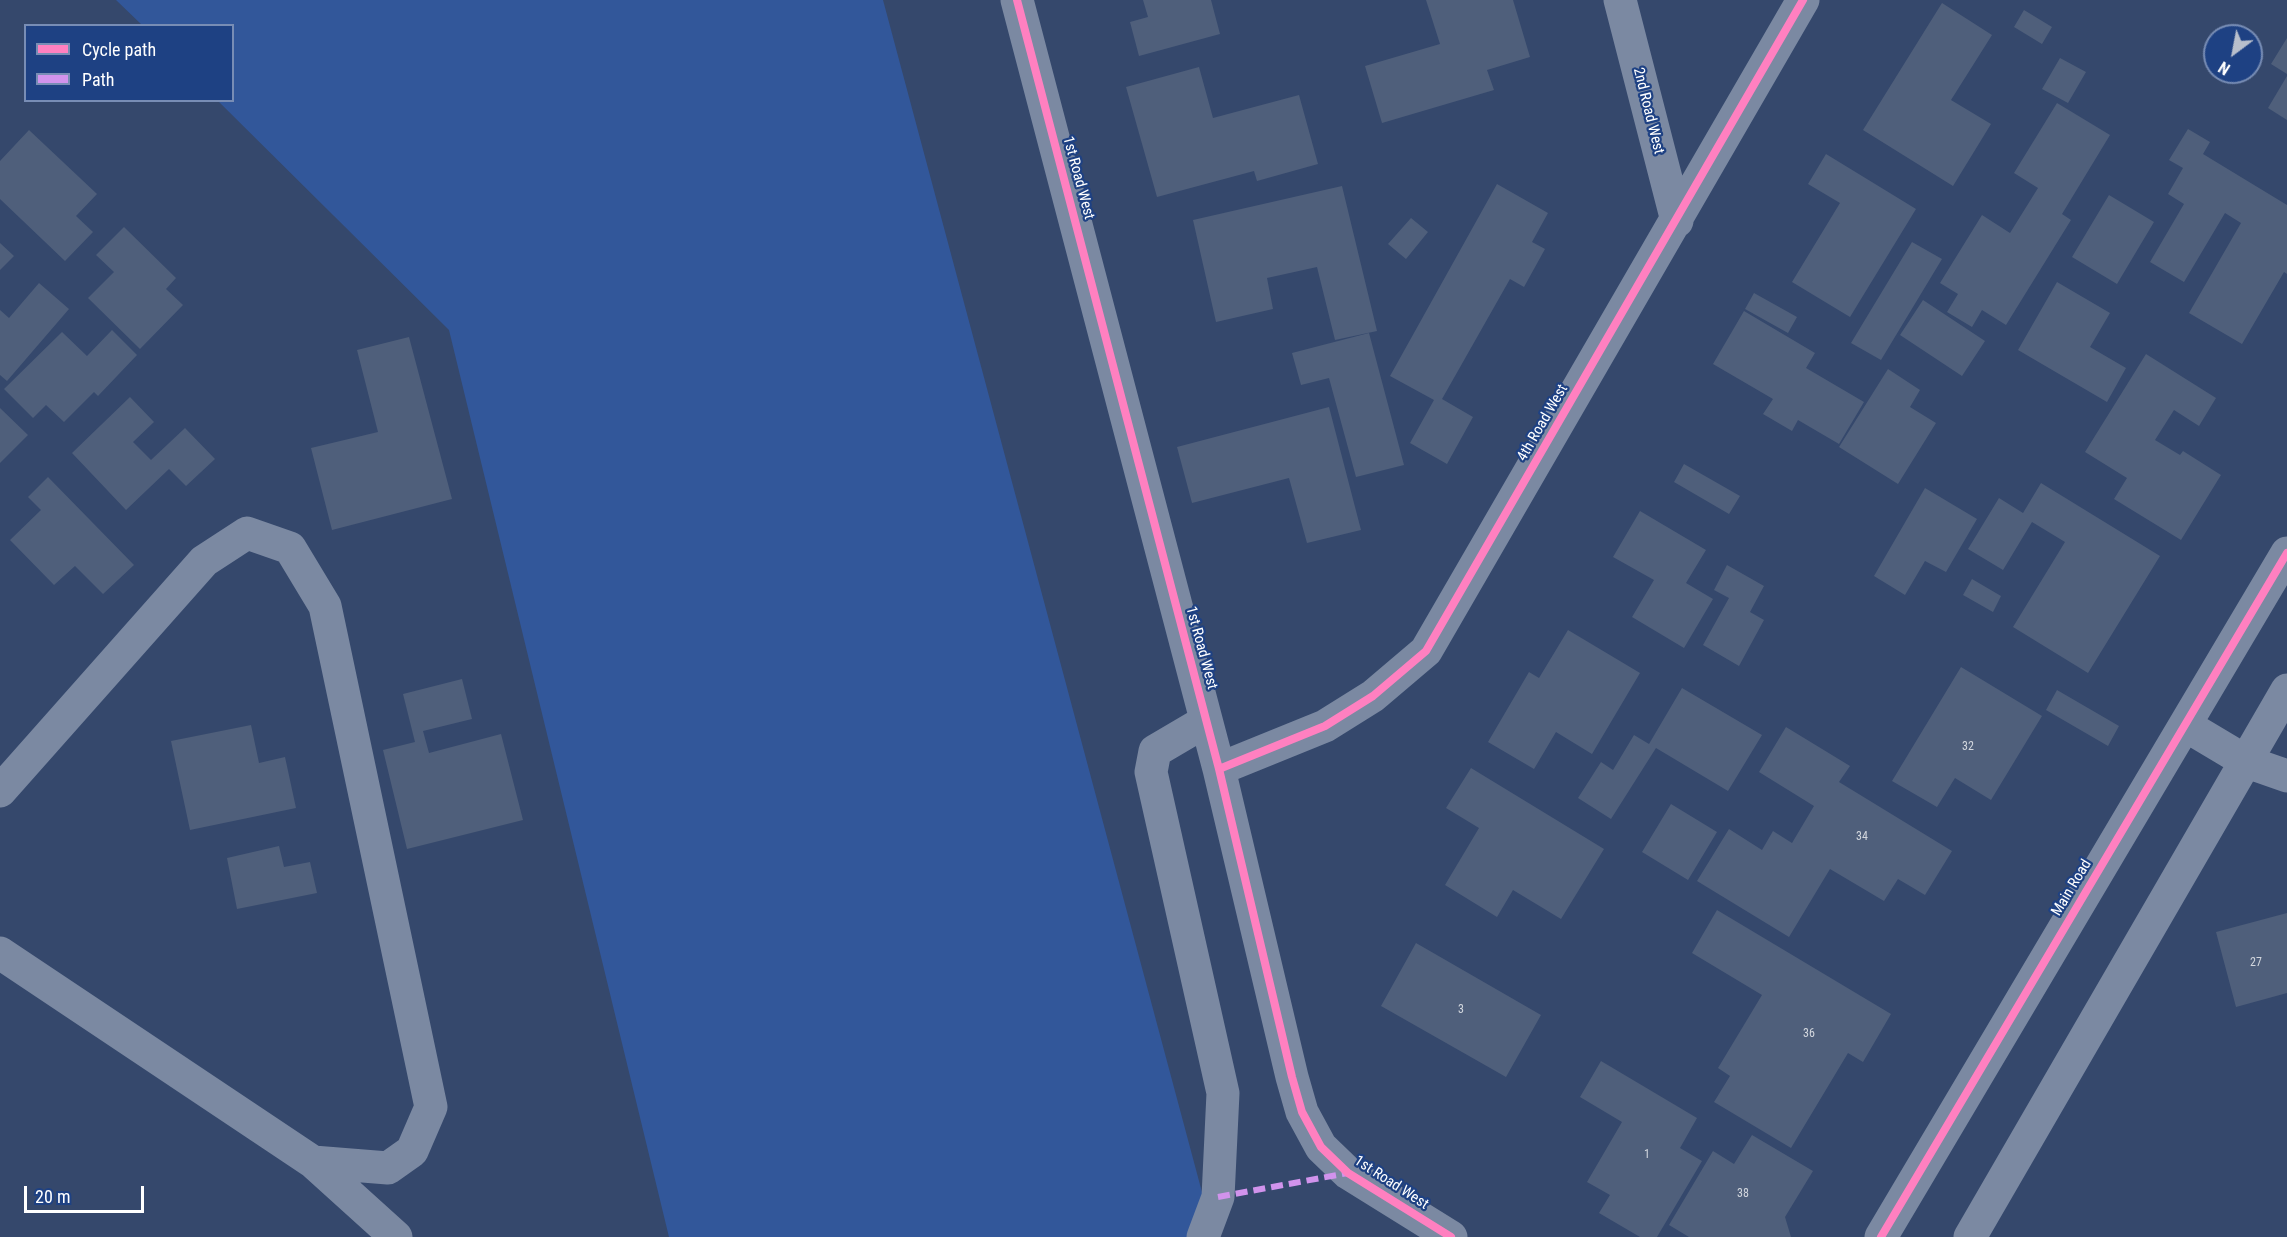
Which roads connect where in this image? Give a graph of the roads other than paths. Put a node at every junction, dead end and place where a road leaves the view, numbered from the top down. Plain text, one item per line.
1 (1017, 0) edge
2 (1620, 0) edge
3 (1803, 0) edge
4 (1677, 221) junction
5 (2287, 553) edge
6 (2287, 690) edge
7 (1206, 721) junction
8 (2185, 725) junction
9 (2247, 762) junction
10 (1219, 769) junction
11 (2287, 776) edge
12 (0, 791) edge
13 (0, 953) edge
14 (313, 1162) junction
15 (396, 1237) edge
16 (1203, 1237) edge
17 (1451, 1237) edge
18 (1881, 1237) edge
19 (1970, 1237) edge

1 - 7 street, 1st Road West
2 - 4 street, 2nd Road West
3 - 4 street, 4th Road West
4 - 10 street, 4th Road West
5 - 8 street, Main Road
6 - 9 street
7 - 10 street, 1st Road West
7 - 16 street
8 - 9 street
8 - 18 street, Main Road
9 - 11 street
9 - 19 street
10 - 17 street, 1st Road West
12 - 14 street
13 - 14 street
14 - 15 street

